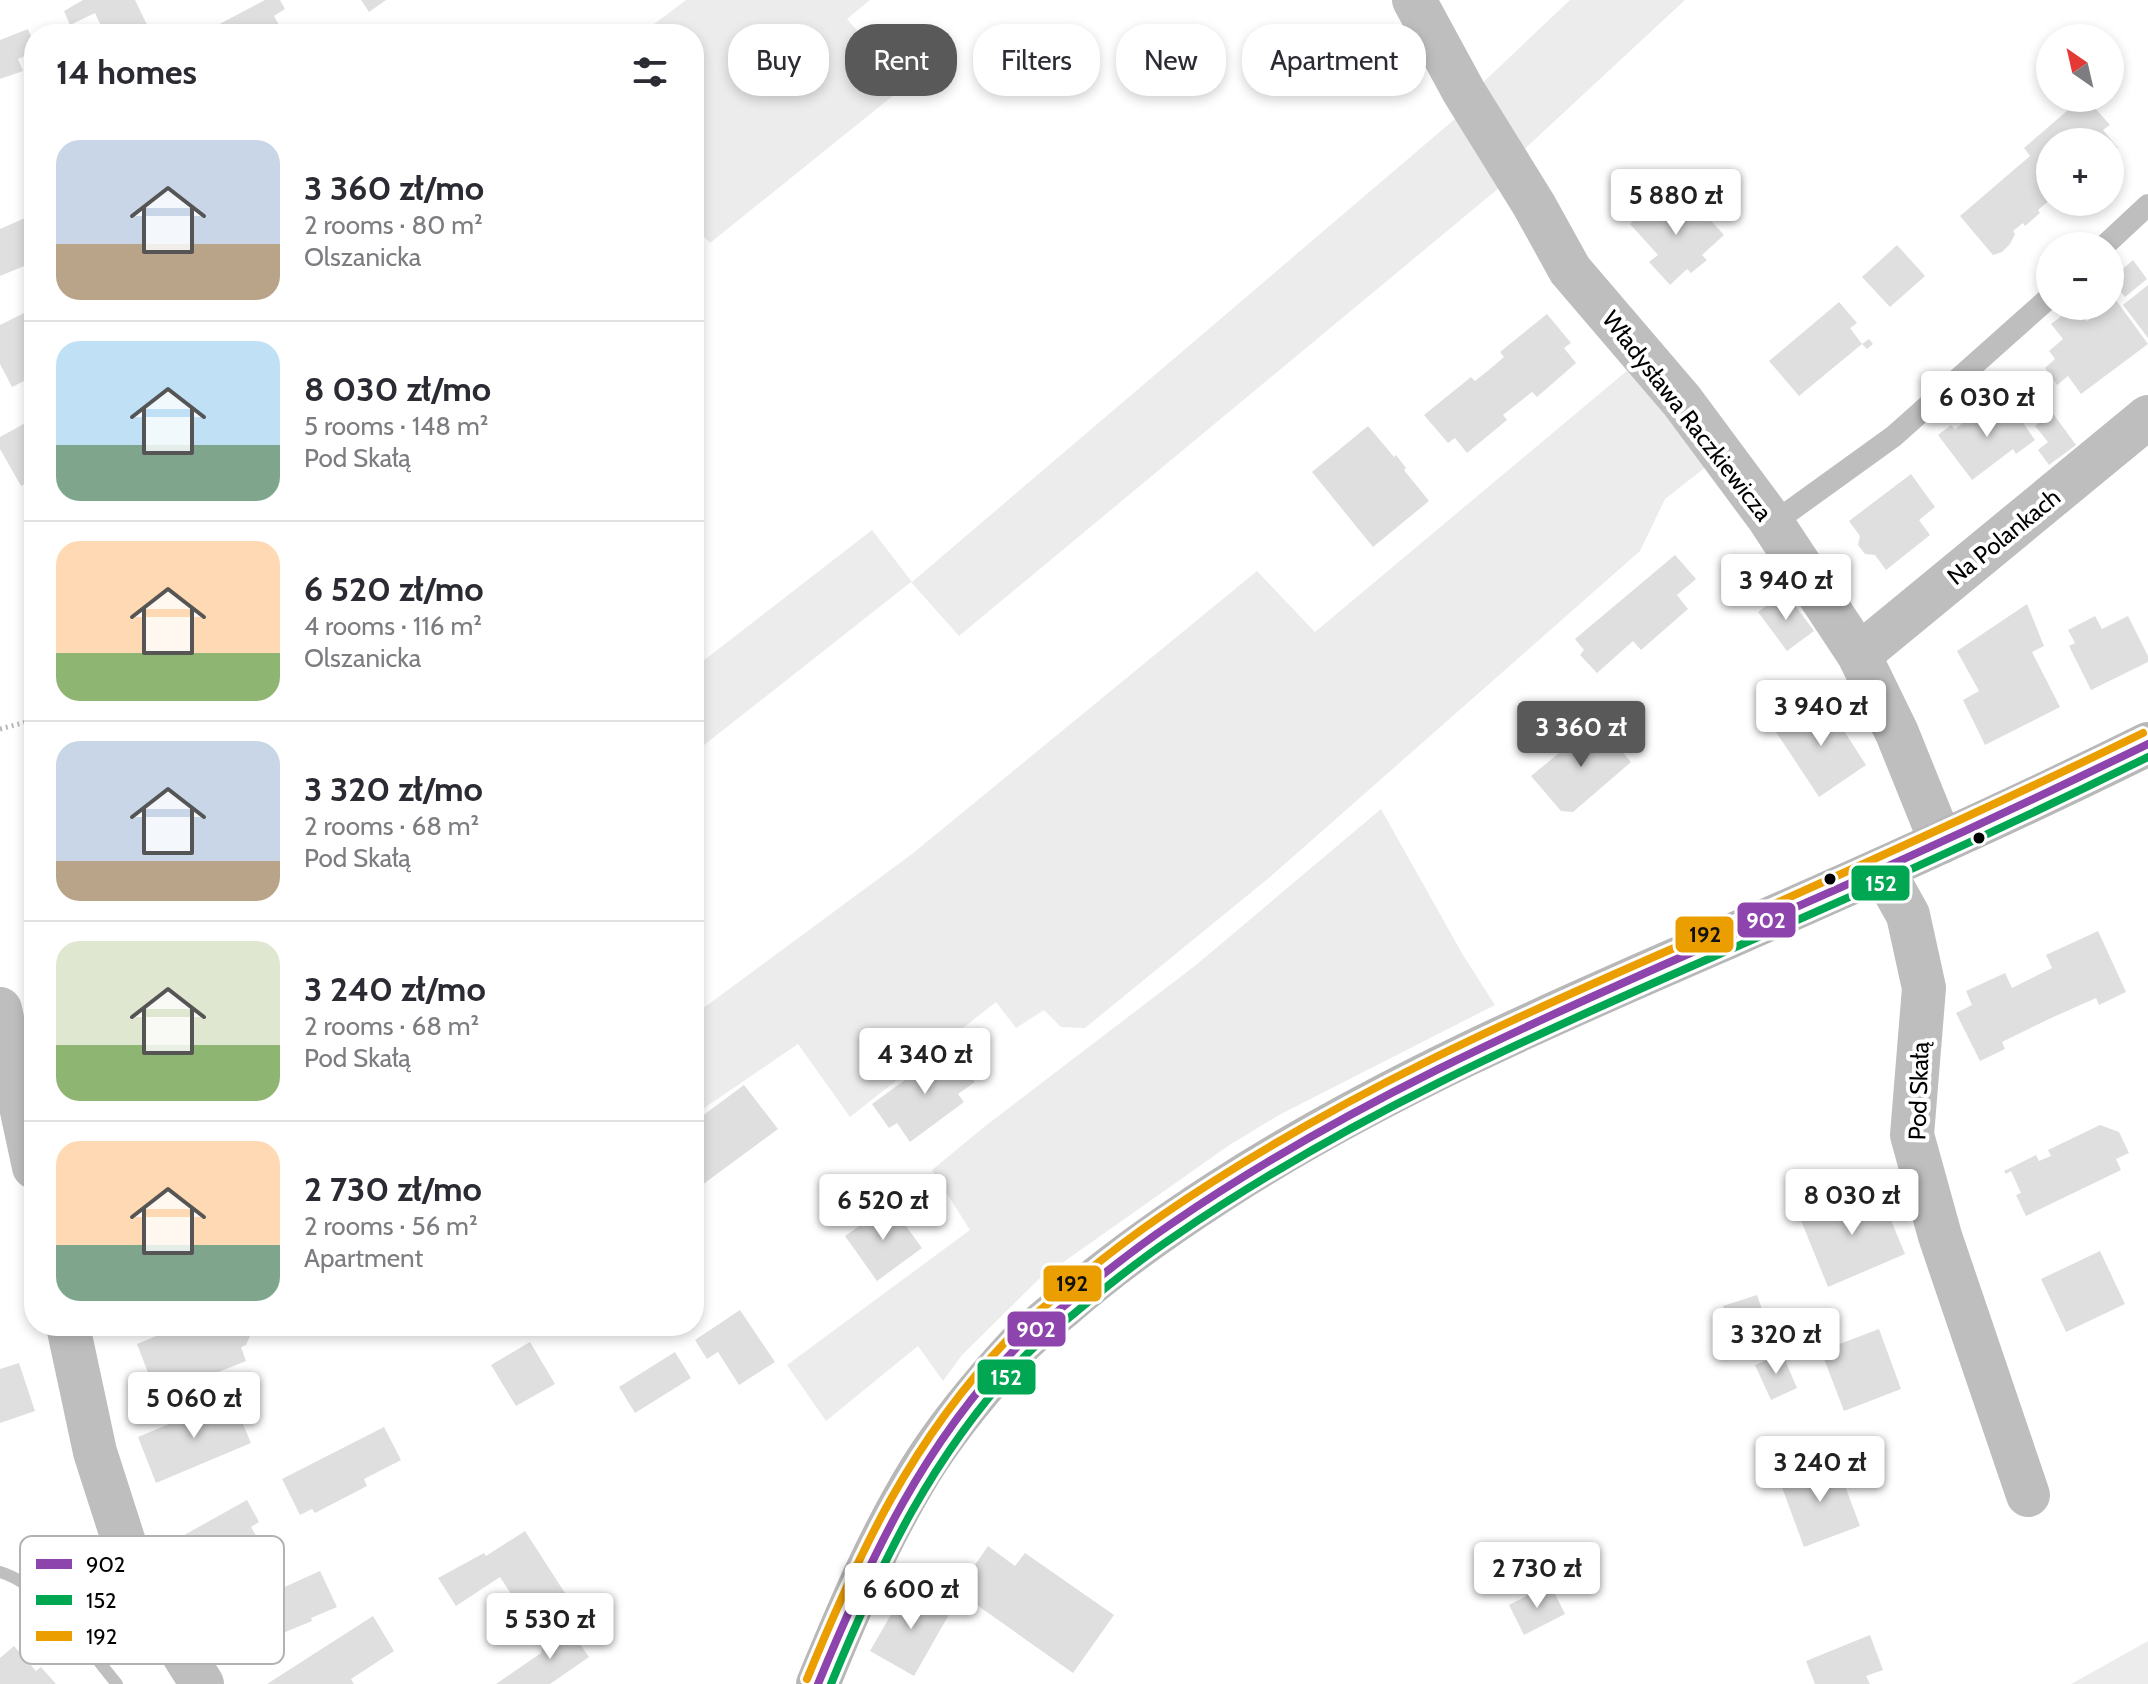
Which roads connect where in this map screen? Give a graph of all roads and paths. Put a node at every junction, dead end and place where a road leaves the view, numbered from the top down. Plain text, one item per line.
1 (1414, 0) edge
2 (2148, 205) edge
3 (2119, 232) edge
4 (2036, 309) edge
5 (2148, 417) edge
6 (1772, 524) junction
7 (1859, 655) junction
8 (24, 723) edge
9 (0, 729) edge
10 (2148, 744) edge
11 (1941, 842) junction
12 (1883, 870) junction
13 (0, 1009) edge
14 (24, 1121) edge
15 (70, 1336) edge
16 (2028, 1495) dead end
17 (122, 1536) edge
18 (189, 1664) edge
19 (202, 1684) edge
20 (818, 1684) edge

1 - 6 street, Władysława Raczkiewicza
2 - 3 lane
4 - 6 lane
5 - 7 street, Na Polankach
6 - 7 street, Władysława Raczkiewicza
7 - 11 street, Władysława Raczkiewicza
8 - 9 path
10 - 11 street
11 - 12 street
12 - 16 street, Pod Skałą
12 - 20 street
13 - 14 street
15 - 17 street
18 - 19 street

